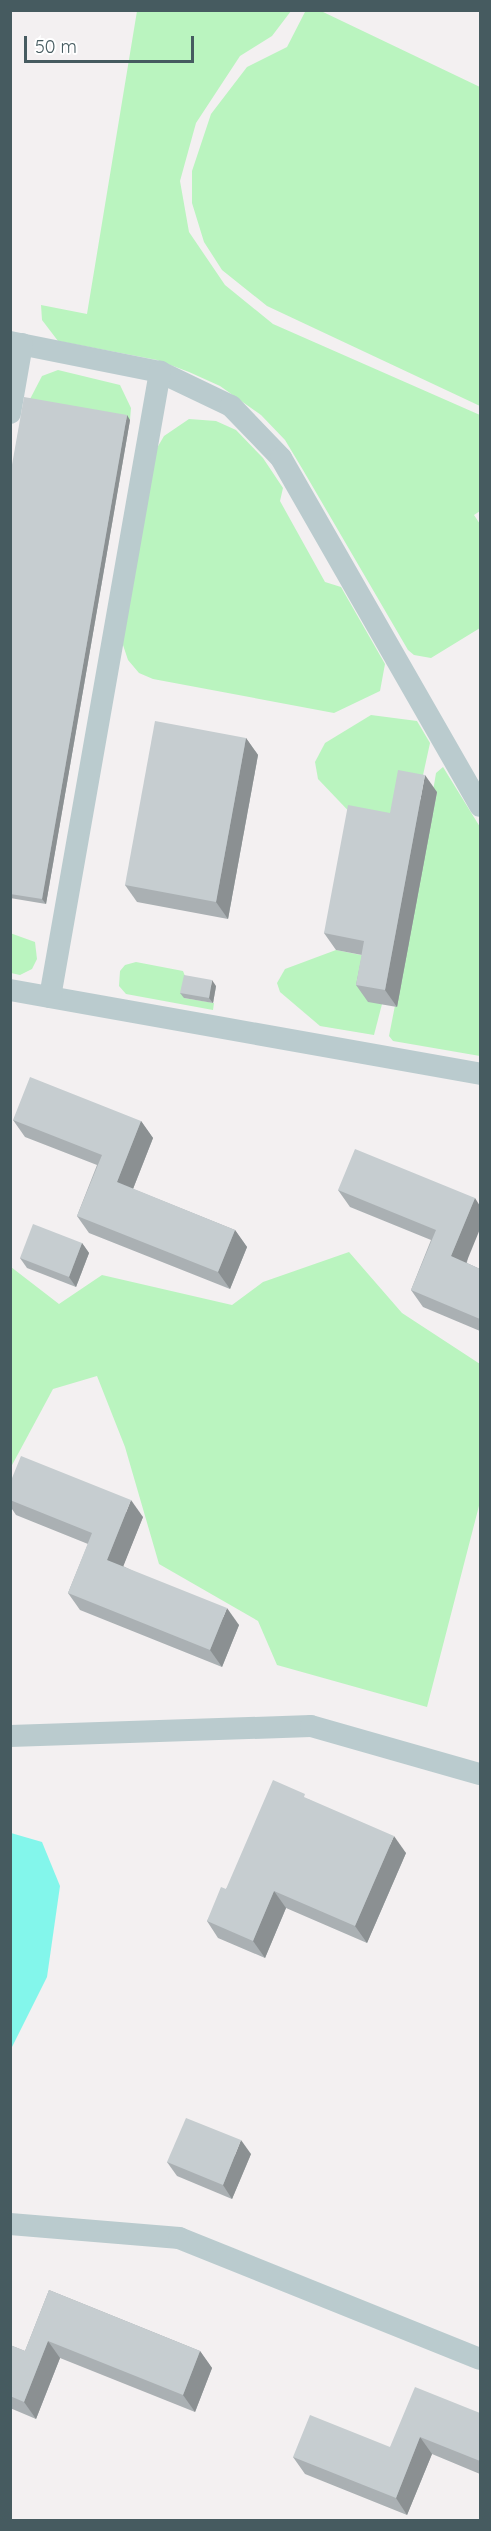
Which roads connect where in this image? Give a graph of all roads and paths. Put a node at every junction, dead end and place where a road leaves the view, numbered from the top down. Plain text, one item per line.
1 (16, 343) edge
2 (160, 372) junction
3 (10, 413) edge
4 (480, 806) edge
5 (10, 990) edge
6 (50, 998) junction
7 (480, 1074) edge
8 (10, 1736) edge
9 (480, 1774) edge
10 (10, 2224) edge
11 (480, 2360) edge

1 - 2 street
1 - 3 street
2 - 4 street
2 - 6 street
5 - 6 street
6 - 7 street
8 - 9 street
10 - 11 street

